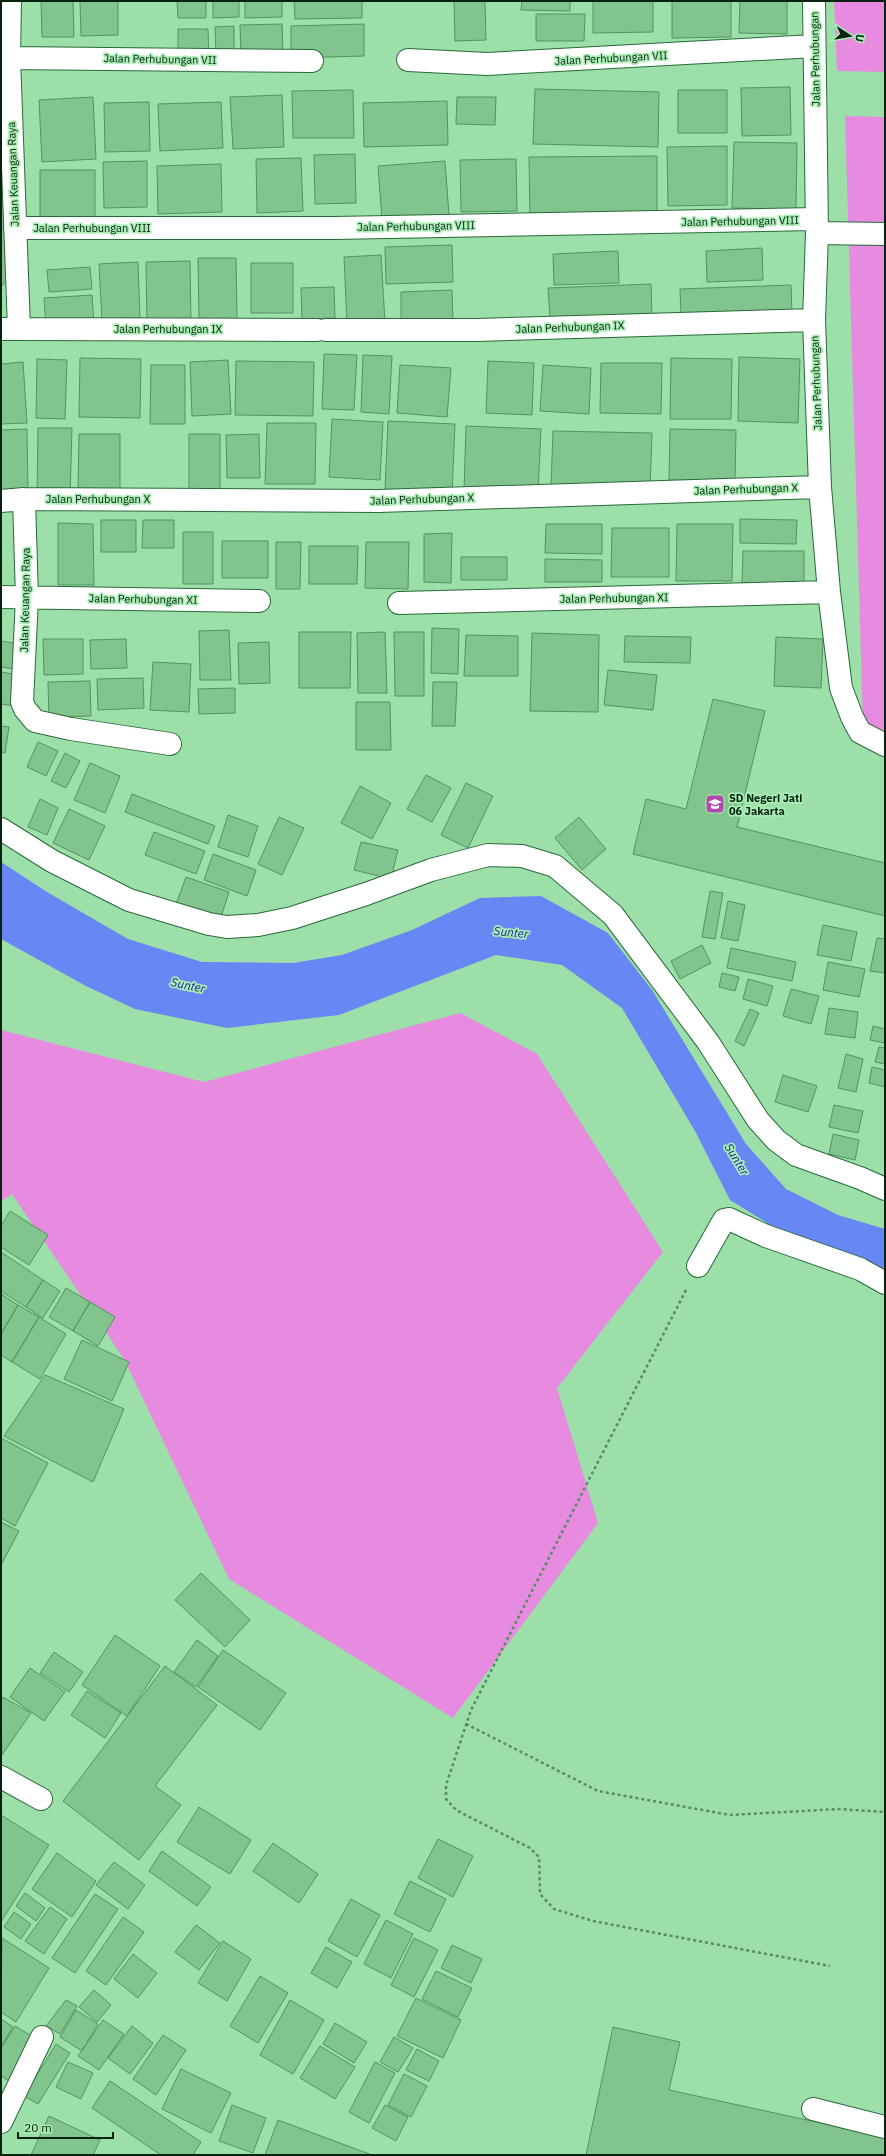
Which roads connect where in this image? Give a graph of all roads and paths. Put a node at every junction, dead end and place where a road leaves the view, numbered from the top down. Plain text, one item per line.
1 (10, 1) edge
2 (814, 1) edge
3 (814, 46) junction
4 (9, 58) junction
5 (408, 60) dead end
6 (312, 61) dead end
7 (817, 226) junction
8 (15, 228) junction
9 (885, 234) edge
10 (814, 320) junction
11 (10, 329) edge
12 (820, 487) junction
13 (24, 499) junction
14 (1, 500) edge
15 (829, 592) junction
16 (1, 597) edge
17 (27, 598) junction
18 (259, 601) dead end
19 (399, 603) dead end
20 (170, 744) dead end
21 (885, 745) edge
22 (1, 829) edge
23 (885, 1189) edge
24 (698, 1266) joint
25 (885, 1283) edge
26 (466, 1724) junction
27 (1, 1777) edge
28 (41, 1799) dead end
29 (885, 1812) edge
30 (830, 1966) dead end
31 (42, 2037) dead end
32 (813, 2109) dead end
33 (1, 2122) edge
34 (885, 2127) edge

1 - 4 street, Jalan Keuangan Raya
2 - 3 street, Jalan Perhubungan
3 - 5 street, Jalan Perhubungan VII
3 - 7 street, Jalan Perhubungan
4 - 6 street, Jalan Perhubungan VII
4 - 8 street, Jalan Keuangan Raya
7 - 8 street, Jalan Perhubungan VIII
7 - 9 street, Jalan Perhubungan VIII
7 - 10 street, Jalan Perhubungan
8 - 11 street, Jalan Keuangan Raya
10 - 11 street, Jalan Perhubungan IX
10 - 12 street, Jalan Perhubungan
12 - 13 street, Jalan Perhubungan X
12 - 15 street, Jalan Perhubungan
13 - 14 street
13 - 17 street, Jalan Keuangan Raya
15 - 19 street, Jalan Perhubungan XI
15 - 21 street, Jalan Perhubungan
16 - 17 street, Jalan Perhubungan XI
17 - 18 street, Jalan Perhubungan XI
17 - 20 street, Jalan Keuangan Raya
22 - 23 street
24 - 25 street
24 - 26 path
26 - 29 path
26 - 30 path
27 - 28 street
31 - 33 street
32 - 34 street

